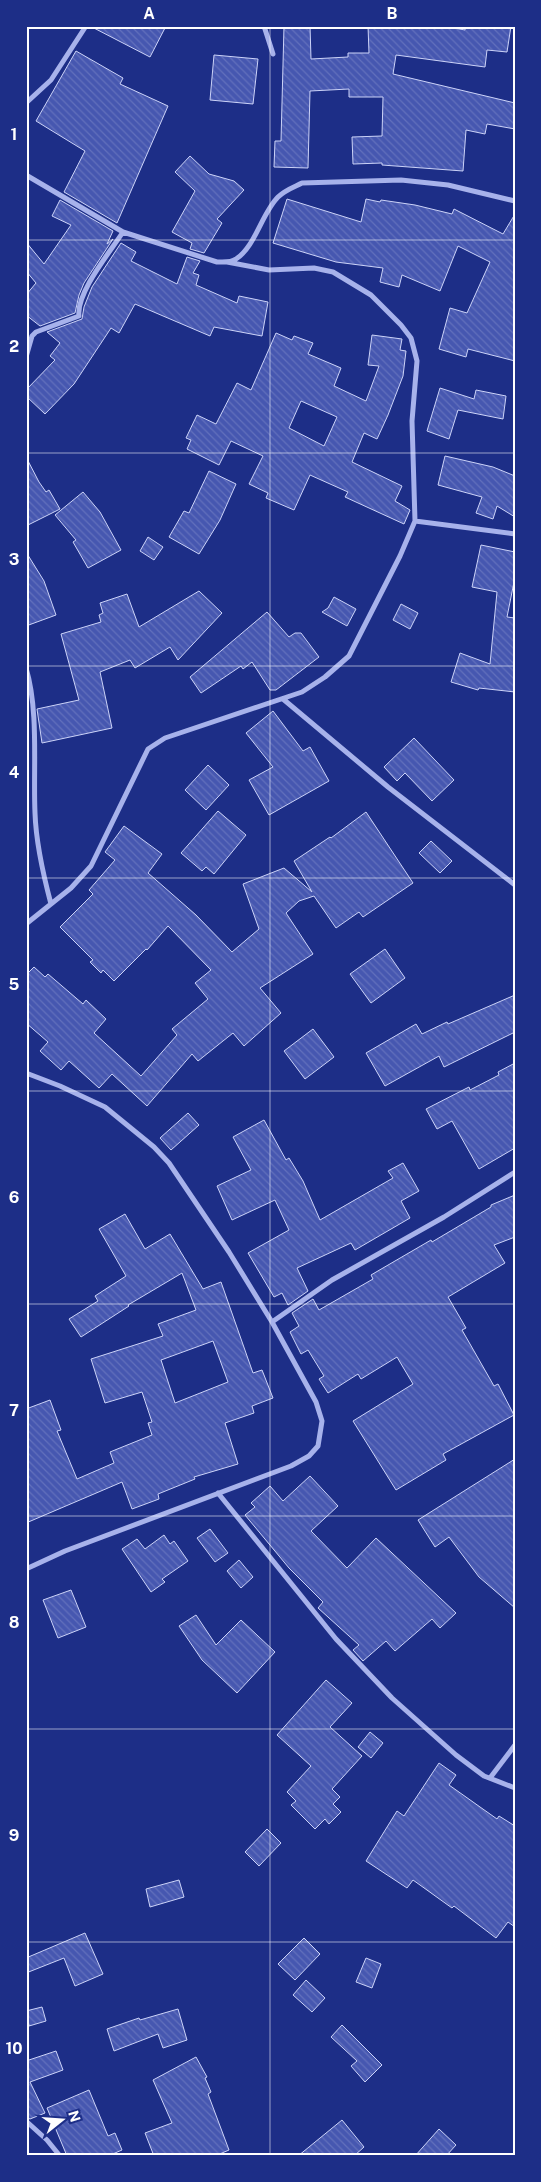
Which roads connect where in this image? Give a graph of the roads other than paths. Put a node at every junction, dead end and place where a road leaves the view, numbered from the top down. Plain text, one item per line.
1 (86, 26) edge
2 (264, 26) edge
3 (273, 54) dead end
4 (26, 103) edge
5 (26, 175) edge
6 (515, 201) edge
7 (123, 232) junction
8 (226, 262) junction
9 (26, 357) edge
10 (416, 521) junction
11 (515, 534) edge
12 (26, 668) edge
13 (283, 699) junction
14 (515, 885) edge
15 (51, 904) junction
16 (26, 924) edge
17 (26, 1073) edge
18 (515, 1172) edge
19 (272, 1322) junction
20 (218, 1493) junction
21 (26, 1569) edge
22 (515, 1745) edge
23 (490, 1778) junction
24 (515, 1788) edge
25 (26, 2121) edge
26 (60, 2156) edge

1 - 4 street
2 - 3 street
5 - 7 street
6 - 8 street
7 - 8 street
7 - 9 street
8 - 10 street
10 - 11 street
10 - 13 street
12 - 15 street
13 - 14 street
13 - 15 street
15 - 16 street
17 - 19 street
18 - 19 street
19 - 20 street
20 - 21 street
20 - 23 street
22 - 23 street
23 - 24 street
25 - 26 street

